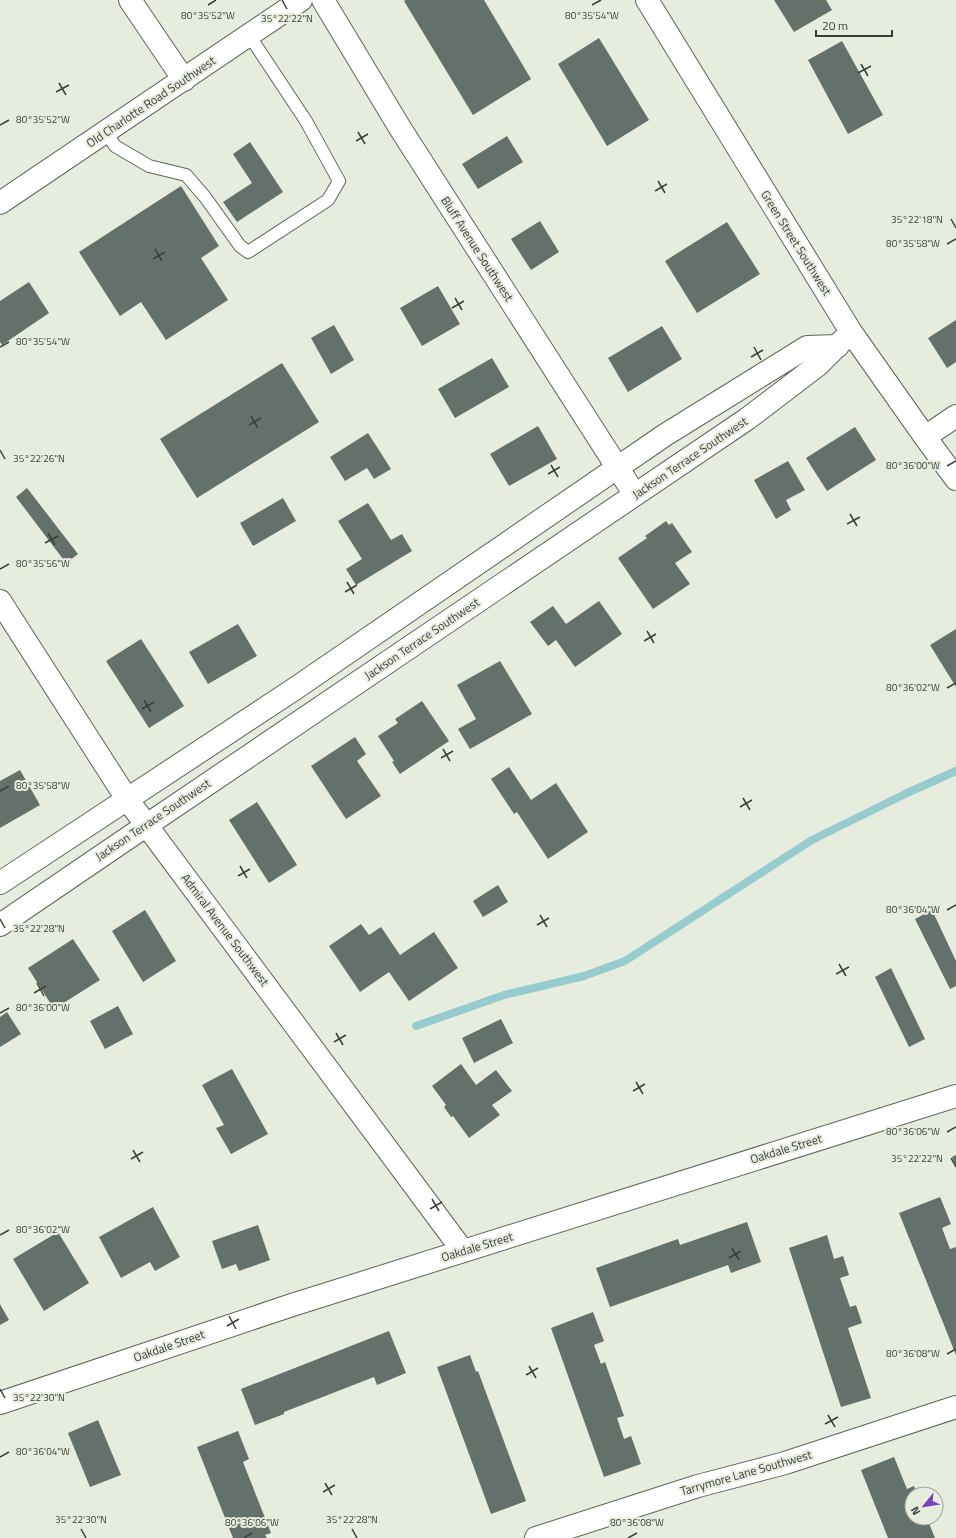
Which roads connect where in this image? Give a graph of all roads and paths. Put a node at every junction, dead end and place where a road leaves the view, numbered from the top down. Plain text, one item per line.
1 (130, 0) edge
2 (301, 0) edge
3 (323, 0) edge
4 (647, 0) edge
5 (249, 35) junction
6 (184, 80) junction
7 (106, 132) junction
8 (0, 203) edge
9 (845, 339) junction
10 (956, 416) edge
11 (925, 437) junction
12 (617, 467) junction
13 (956, 479) edge
14 (635, 495) junction
15 (0, 601) edge
16 (127, 799) junction
17 (147, 824) junction
18 (0, 883) edge
19 (0, 925) edge
20 (956, 1096) edge
21 (463, 1251) junction
22 (0, 1403) edge
23 (956, 1407) edge
24 (536, 1538) edge

1 - 6 street
2 - 5 street, Old Charlotte Road Southwest
3 - 12 street, Bluff Avenue Southwest
4 - 9 street, Green Street Southwest
5 - 6 street, Old Charlotte Road Southwest
5 - 7 lane
6 - 7 street, Old Charlotte Road Southwest
7 - 8 street, Old Charlotte Road Southwest
9 - 11 street, Green Street Southwest
9 - 12 street
9 - 14 street, Jackson Terrace Southwest
10 - 11 street
11 - 13 street, Green Street Southwest
12 - 14 street, Bluff Avenue Southwest
12 - 16 street
14 - 17 street, Jackson Terrace Southwest
15 - 16 street, Admiral Avenue Southwest
16 - 17 street, Admiral Avenue Southwest
16 - 18 street
17 - 19 street, Jackson Terrace Southwest
17 - 21 street, Admiral Avenue Southwest
20 - 21 street, Oakdale Street
21 - 22 street, Oakdale Street
23 - 24 street, Tarrymore Lane Southwest

